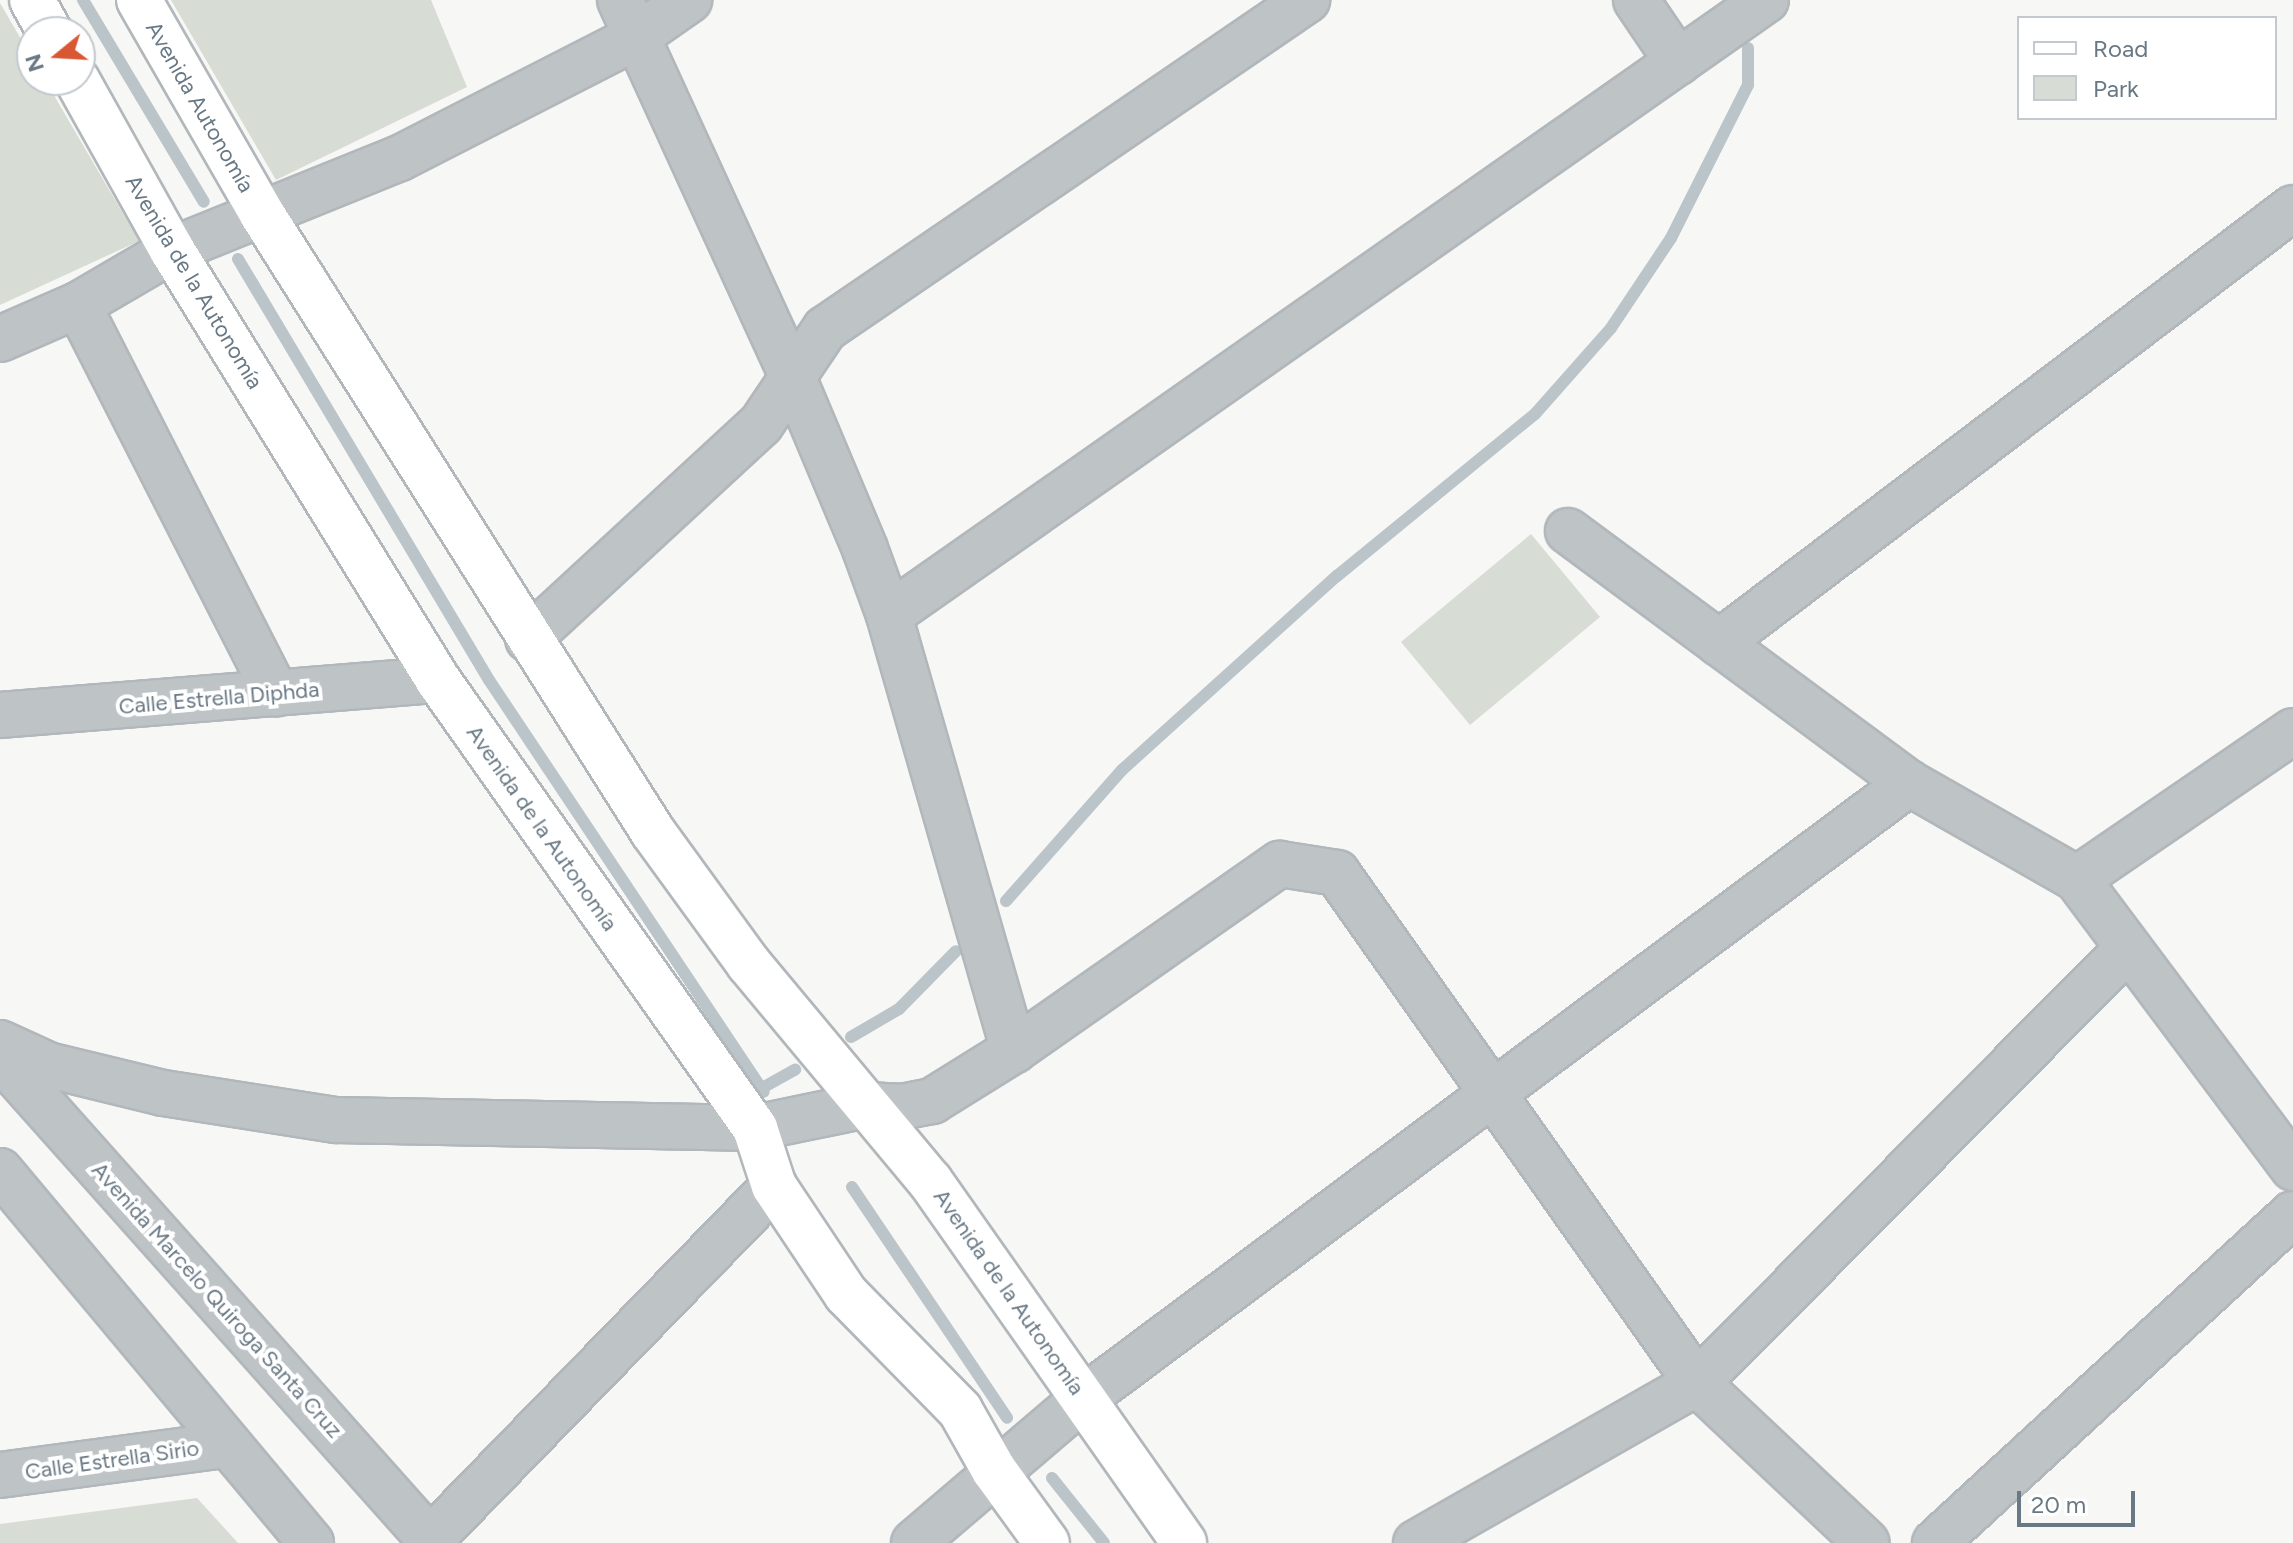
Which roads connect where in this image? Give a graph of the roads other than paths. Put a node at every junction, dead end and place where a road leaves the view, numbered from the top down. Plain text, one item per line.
1 (139, 0) edge
2 (689, 0) edge
3 (1307, 0) edge
4 (1636, 0) edge
5 (1766, 0) edge
6 (628, 18) edge
7 (1678, 62) junction
8 (86, 96) edge
9 (2293, 208) edge
10 (262, 214) junction
11 (172, 250) junction
12 (78, 305) junction
13 (0, 339) edge
14 (792, 375) junction
15 (1568, 531) dead end
16 (889, 615) junction
17 (528, 639) junction
18 (1719, 643) junction
19 (438, 680) junction
20 (276, 693) junction
21 (0, 715) edge
22 (2293, 731) edge
23 (1909, 783) junction
24 (2077, 879) junction
25 (2128, 948) junction
26 (0, 1043) edge
27 (1014, 1050) junction
28 (0, 1057) edge
29 (1493, 1091) junction
30 (866, 1105) junction
31 (755, 1128) junction
32 (2293, 1168) edge
33 (0, 1171) edge
34 (774, 1186) junction
35 (2293, 1214) edge
36 (1697, 1383) junction
37 (1084, 1398) junction
38 (224, 1445) junction
39 (994, 1470) junction
40 (0, 1475) edge
41 (432, 1541) edge
42 (311, 1543) edge
43 (914, 1543) edge
44 (1047, 1543) edge
45 (1184, 1543) edge
46 (1416, 1543) edge
47 (1867, 1543) edge
48 (1935, 1543) edge

1 - 10 street, Avenida Autonomía
2 - 6 street
3 - 14 street
4 - 7 street
5 - 7 street
6 - 10 street
6 - 14 street
7 - 16 street
8 - 11 street, Avenida de la Autonomía
9 - 18 street
10 - 11 street
10 - 17 street, Avenida de la Autonomía
11 - 12 street
11 - 19 street, Avenida de la Autonomía
12 - 13 street
12 - 20 street
14 - 16 street
14 - 17 street
15 - 18 street
16 - 27 street
17 - 30 street, Avenida de la Autonomía
18 - 23 street
19 - 20 street, Calle Estrella Diphda
19 - 31 street, Avenida de la Autonomía
20 - 21 street, Calle Estrella Diphda
22 - 24 street
23 - 24 street
23 - 29 street
24 - 25 street
25 - 32 street
25 - 36 street
26 - 31 street
27 - 29 street
27 - 30 street
28 - 41 street, Avenida Marcelo Quiroga Santa Cruz
29 - 36 street
29 - 37 street
30 - 31 street
30 - 37 street, Avenida de la Autonomía
31 - 34 street, Avenida de la Autonomía
33 - 38 street
34 - 39 street, Avenida de la Autonomía
34 - 41 street
35 - 48 street
36 - 46 street
36 - 47 street
37 - 39 street
37 - 45 street, Avenida de la Autonomía
38 - 40 street, Calle Estrella Sirio
38 - 42 street
39 - 43 street
39 - 44 street, Avenida de la Autonomía

